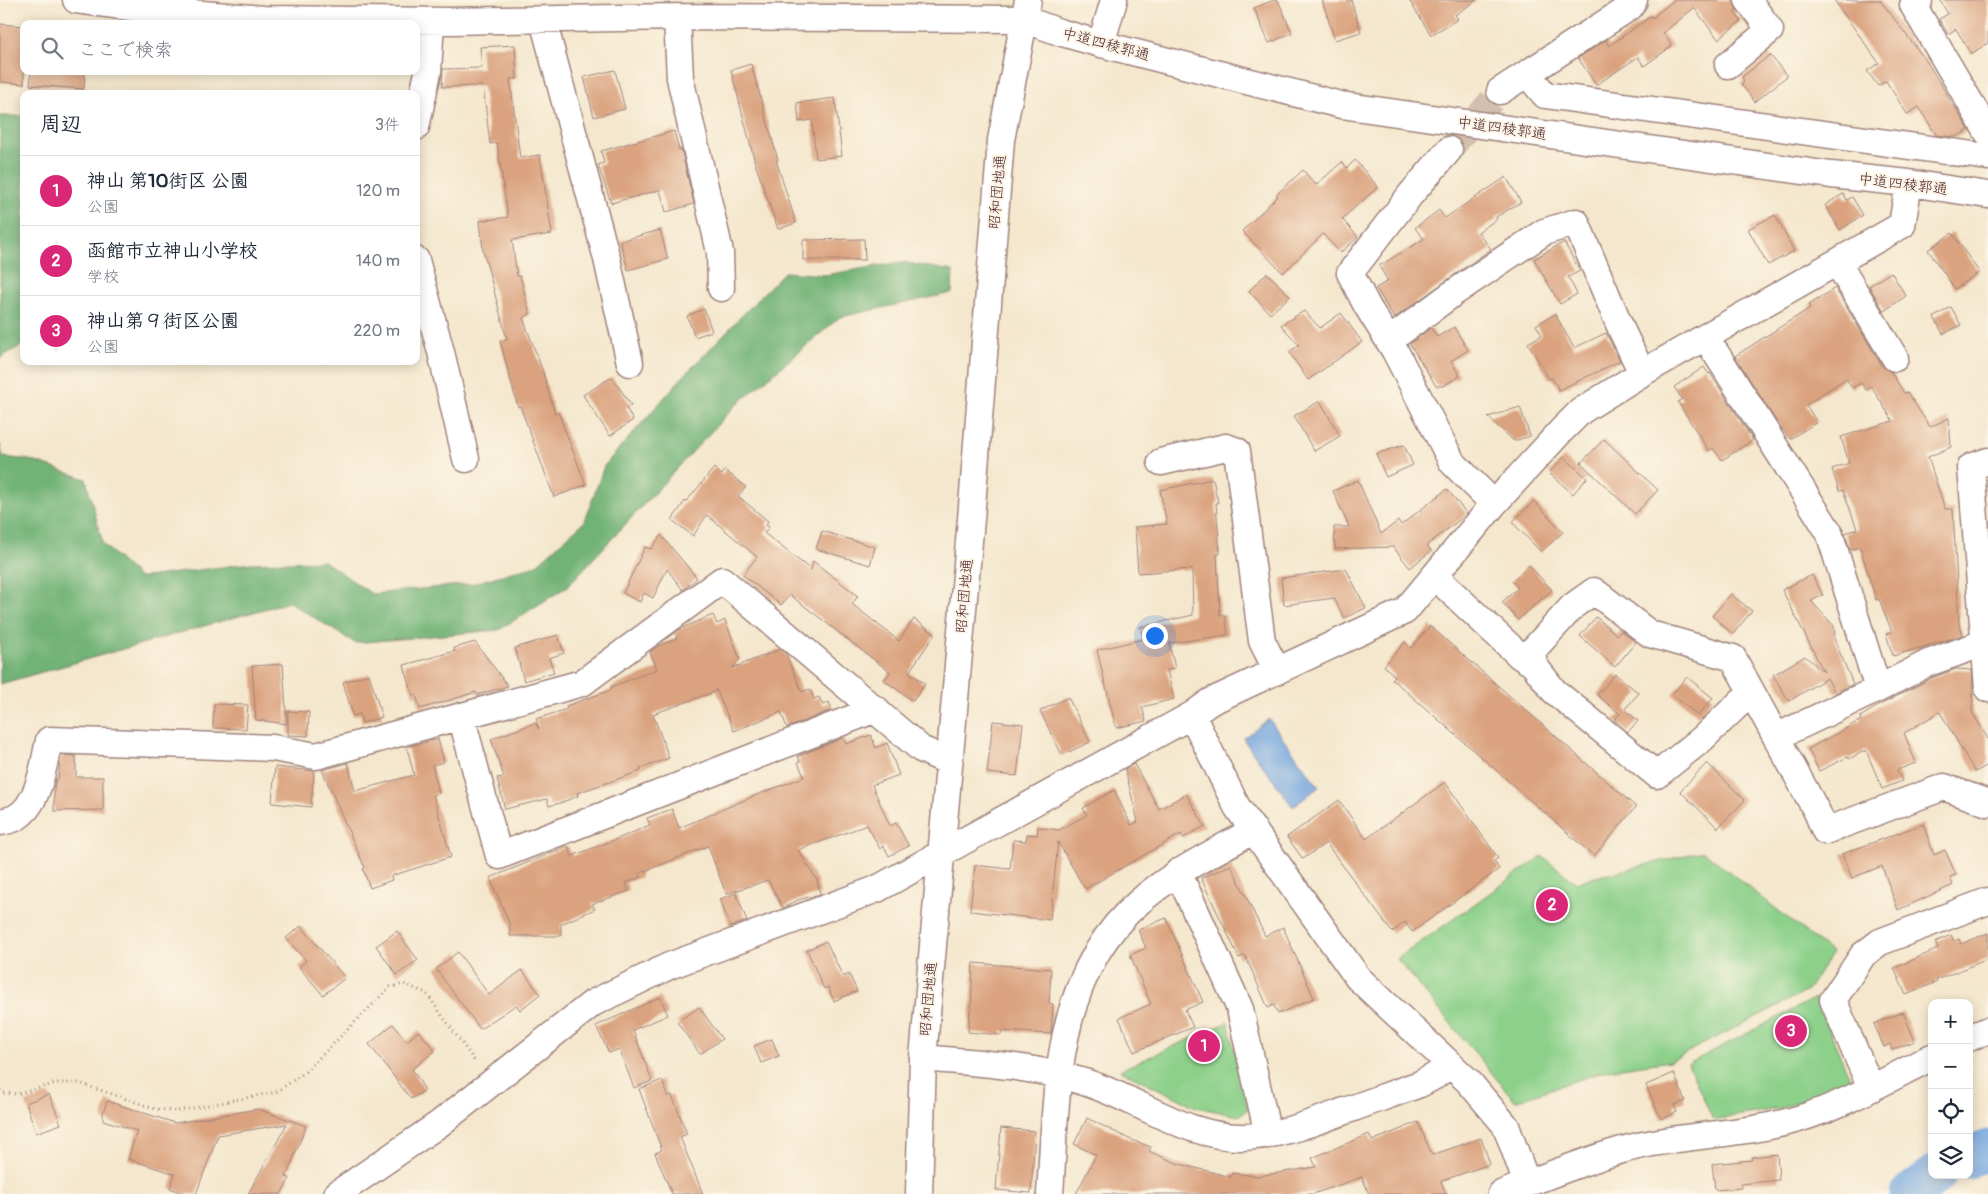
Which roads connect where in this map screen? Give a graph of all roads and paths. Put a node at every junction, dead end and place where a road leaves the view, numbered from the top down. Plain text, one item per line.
1 (76, 0) edge
2 (1114, 0) edge
3 (1634, 0) edge
4 (1919, 0) edge
5 (1752, 2) edge
6 (1026, 9) edge
7 (677, 17) junction
8 (348, 20) edge
9 (543, 20) junction
10 (420, 21) edge
11 (431, 21) junction
12 (1101, 44) junction
13 (1728, 65) dead end
14 (1527, 74) junction
15 (1500, 92) tunnel mouth
16 (420, 109) edge
17 (1988, 133) edge
18 (1449, 150) tunnel mouth
19 (1988, 157) edge
20 (1909, 184) junction
21 (1988, 195) edge
22 (1843, 272) dead end
23 (420, 275) edge
24 (721, 288) dead end
25 (1398, 334) dead end
26 (1712, 347) dead end
27 (1895, 358) dead end
28 (630, 363) dead end
29 (1642, 373) junction
30 (466, 459) dead end
31 (1988, 461) edge
32 (1162, 462) dead end
33 (1494, 504) junction
34 (1444, 586) dead end
35 (1984, 643) junction
36 (1533, 664) junction
37 (1277, 671) junction
38 (1878, 688) junction
39 (1988, 689) edge
40 (1751, 692) junction
41 (876, 709) junction
42 (1192, 715) junction
43 (461, 716) junction
44 (1776, 737) junction
45 (949, 762) junction
46 (1988, 803) edge
47 (0, 822) edge
48 (1254, 830) junction
49 (940, 855) junction
50 (1178, 872) junction
51 (1988, 902) edge
52 (1988, 1030) edge
53 (1973, 1036) edge
54 (924, 1058) junction
55 (1928, 1059) edge
56 (1450, 1064) junction
57 (1058, 1075) junction
58 (491, 1084) junction
59 (1871, 1088) junction
60 (0, 1090) edge
61 (1268, 1135) junction
62 (1527, 1184) junction
63 (337, 1194) edge
64 (919, 1194) edge
65 (1050, 1194) edge
66 (1501, 1194) edge

1 - 8 street
2 - 12 street
3 - 14 street
4 - 17 street
5 - 13 street
6 - 7 street
6 - 12 street, 中道四稜郭通
6 - 45 street, 昭和団地通
7 - 9 street
7 - 24 street
9 - 11 street
9 - 28 street
10 - 11 street
11 - 16 street
12 - 20 street, 中道四稜郭通
14 - 15 street
14 - 19 street
18 - 33 street
20 - 21 street, 中道四稜郭通
20 - 29 street
22 - 27 street
23 - 30 street
25 - 29 street
26 - 38 street
29 - 33 street
31 - 35 street
32 - 37 street
33 - 37 street
34 - 36 street
35 - 38 street
35 - 39 street
36 - 40 street
36 - 40 street
37 - 42 street
38 - 44 street
40 - 44 street
41 - 43 street
41 - 43 street
41 - 45 street
42 - 48 street
42 - 49 street
43 - 47 street
44 - 46 street
45 - 49 street, 昭和団地通
48 - 50 street
48 - 56 street
49 - 54 street, 昭和団地通
49 - 58 street
50 - 57 street
50 - 61 street
51 - 59 street
52 - 53 street
54 - 57 street
54 - 64 street, 昭和団地通
55 - 59 street
56 - 61 street
56 - 62 street
57 - 61 street
57 - 65 street
58 - 60 path
58 - 63 street
59 - 62 street
62 - 66 street

